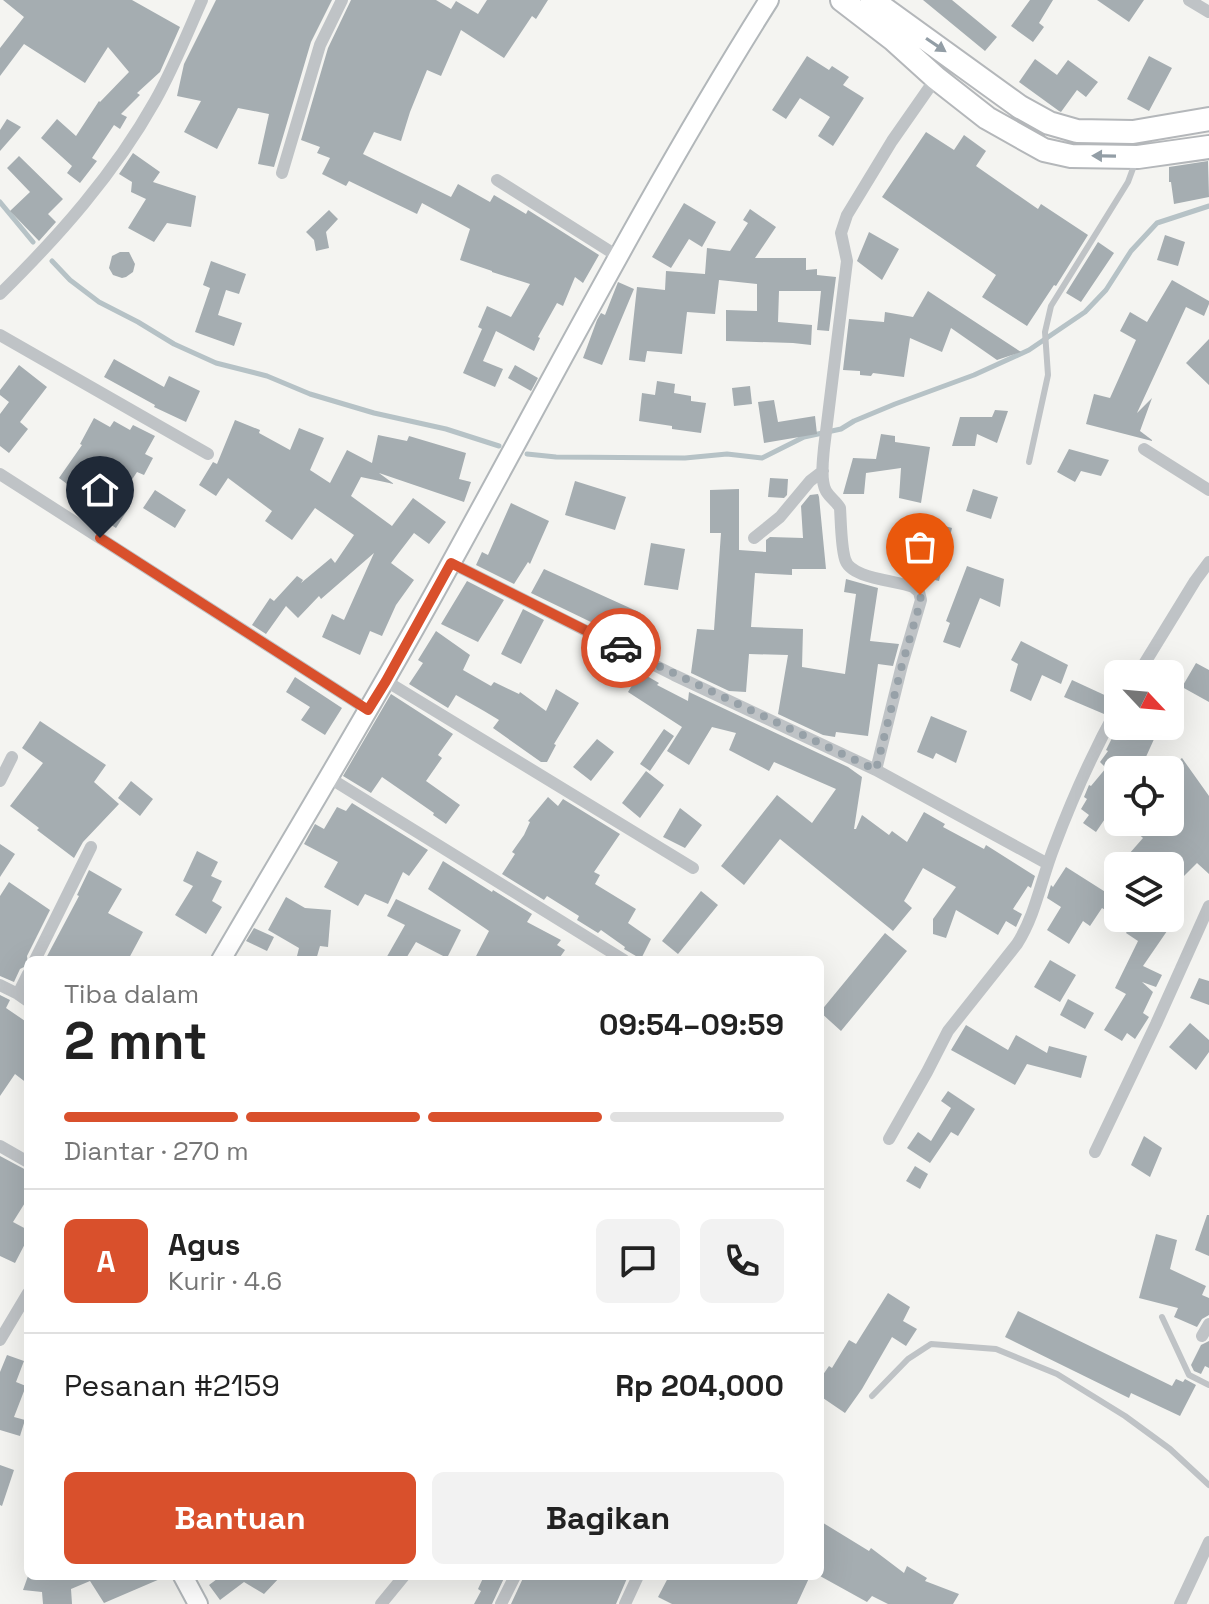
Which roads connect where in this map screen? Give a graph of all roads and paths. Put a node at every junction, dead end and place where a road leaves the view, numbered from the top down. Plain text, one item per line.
1 (202, 0) edge
2 (342, 0) edge
3 (769, 0) edge
4 (842, 0) edge
5 (872, 0) edge
6 (1189, 0) edge
7 (1209, 12) edge
8 (900, 32) junction
9 (936, 78) junction
10 (1209, 119) edge
11 (1209, 147) edge
12 (1138, 157) junction
13 (282, 173) dead end
14 (497, 180) dead end
15 (619, 257) junction
16 (0, 294) edge
17 (0, 335) edge
18 (1144, 449) dead end
19 (208, 454) dead end
20 (1029, 462) dead end
21 (823, 471) junction
22 (0, 474) edge
23 (1209, 490) edge
24 (754, 538) dead end
25 (1209, 562) edge
26 (451, 563) junction
27 (1147, 660) edge
28 (386, 681) junction
29 (368, 710) junction
30 (1104, 733) edge
31 (12, 757) dead end
32 (876, 770) junction
33 (328, 777) junction
34 (0, 781) edge
35 (91, 847) dead end
36 (1048, 864) junction
37 (693, 868) dead end
38 (1209, 906) edge
39 (37, 956) edge
40 (223, 956) edge
41 (618, 956) edge
42 (0, 985) edge
43 (23, 997) edge
44 (889, 1139) dead end
45 (0, 1146) edge
46 (1095, 1152) dead end
47 (24, 1160) edge
48 (24, 1298) edge
49 (1162, 1317) dead end
50 (3, 1325) edge
51 (0, 1340) edge
52 (1209, 1385) edge
53 (872, 1396) dead end
54 (1209, 1485) edge
55 (1209, 1542) edge
56 (185, 1580) edge
57 (401, 1580) edge
58 (513, 1580) edge
59 (636, 1580) edge
60 (198, 1604) edge
61 (381, 1604) edge
62 (501, 1604) edge
63 (625, 1604) edge
64 (1180, 1604) edge

1 - 16 street
2 - 13 street
3 - 15 main road
4 - 8 highway
5 - 8 highway
6 - 7 street
8 - 9 highway
8 -> 10 highway
12 -> 9 highway
9 - 21 street
11 - 12 highway
12 - 20 lane
14 - 15 street
15 - 26 main road
17 - 19 street
18 - 23 street
21 - 24 street
21 - 32 street
22 - 29 street
25 - 27 street
26 - 28 main road
26 - 32 street
28 - 29 main road
28 - 37 street
29 - 33 main road
30 - 36 street
31 - 34 street
32 - 36 street
33 - 40 main road
33 - 41 street
35 - 39 street
36 - 44 street
38 - 46 street
42 - 43 street
45 - 47 street
48 - 50 street
49 - 52 lane
50 - 51 street
53 - 54 lane
55 - 64 street
56 - 60 main road
57 - 61 street
58 - 62 street
59 - 63 street

